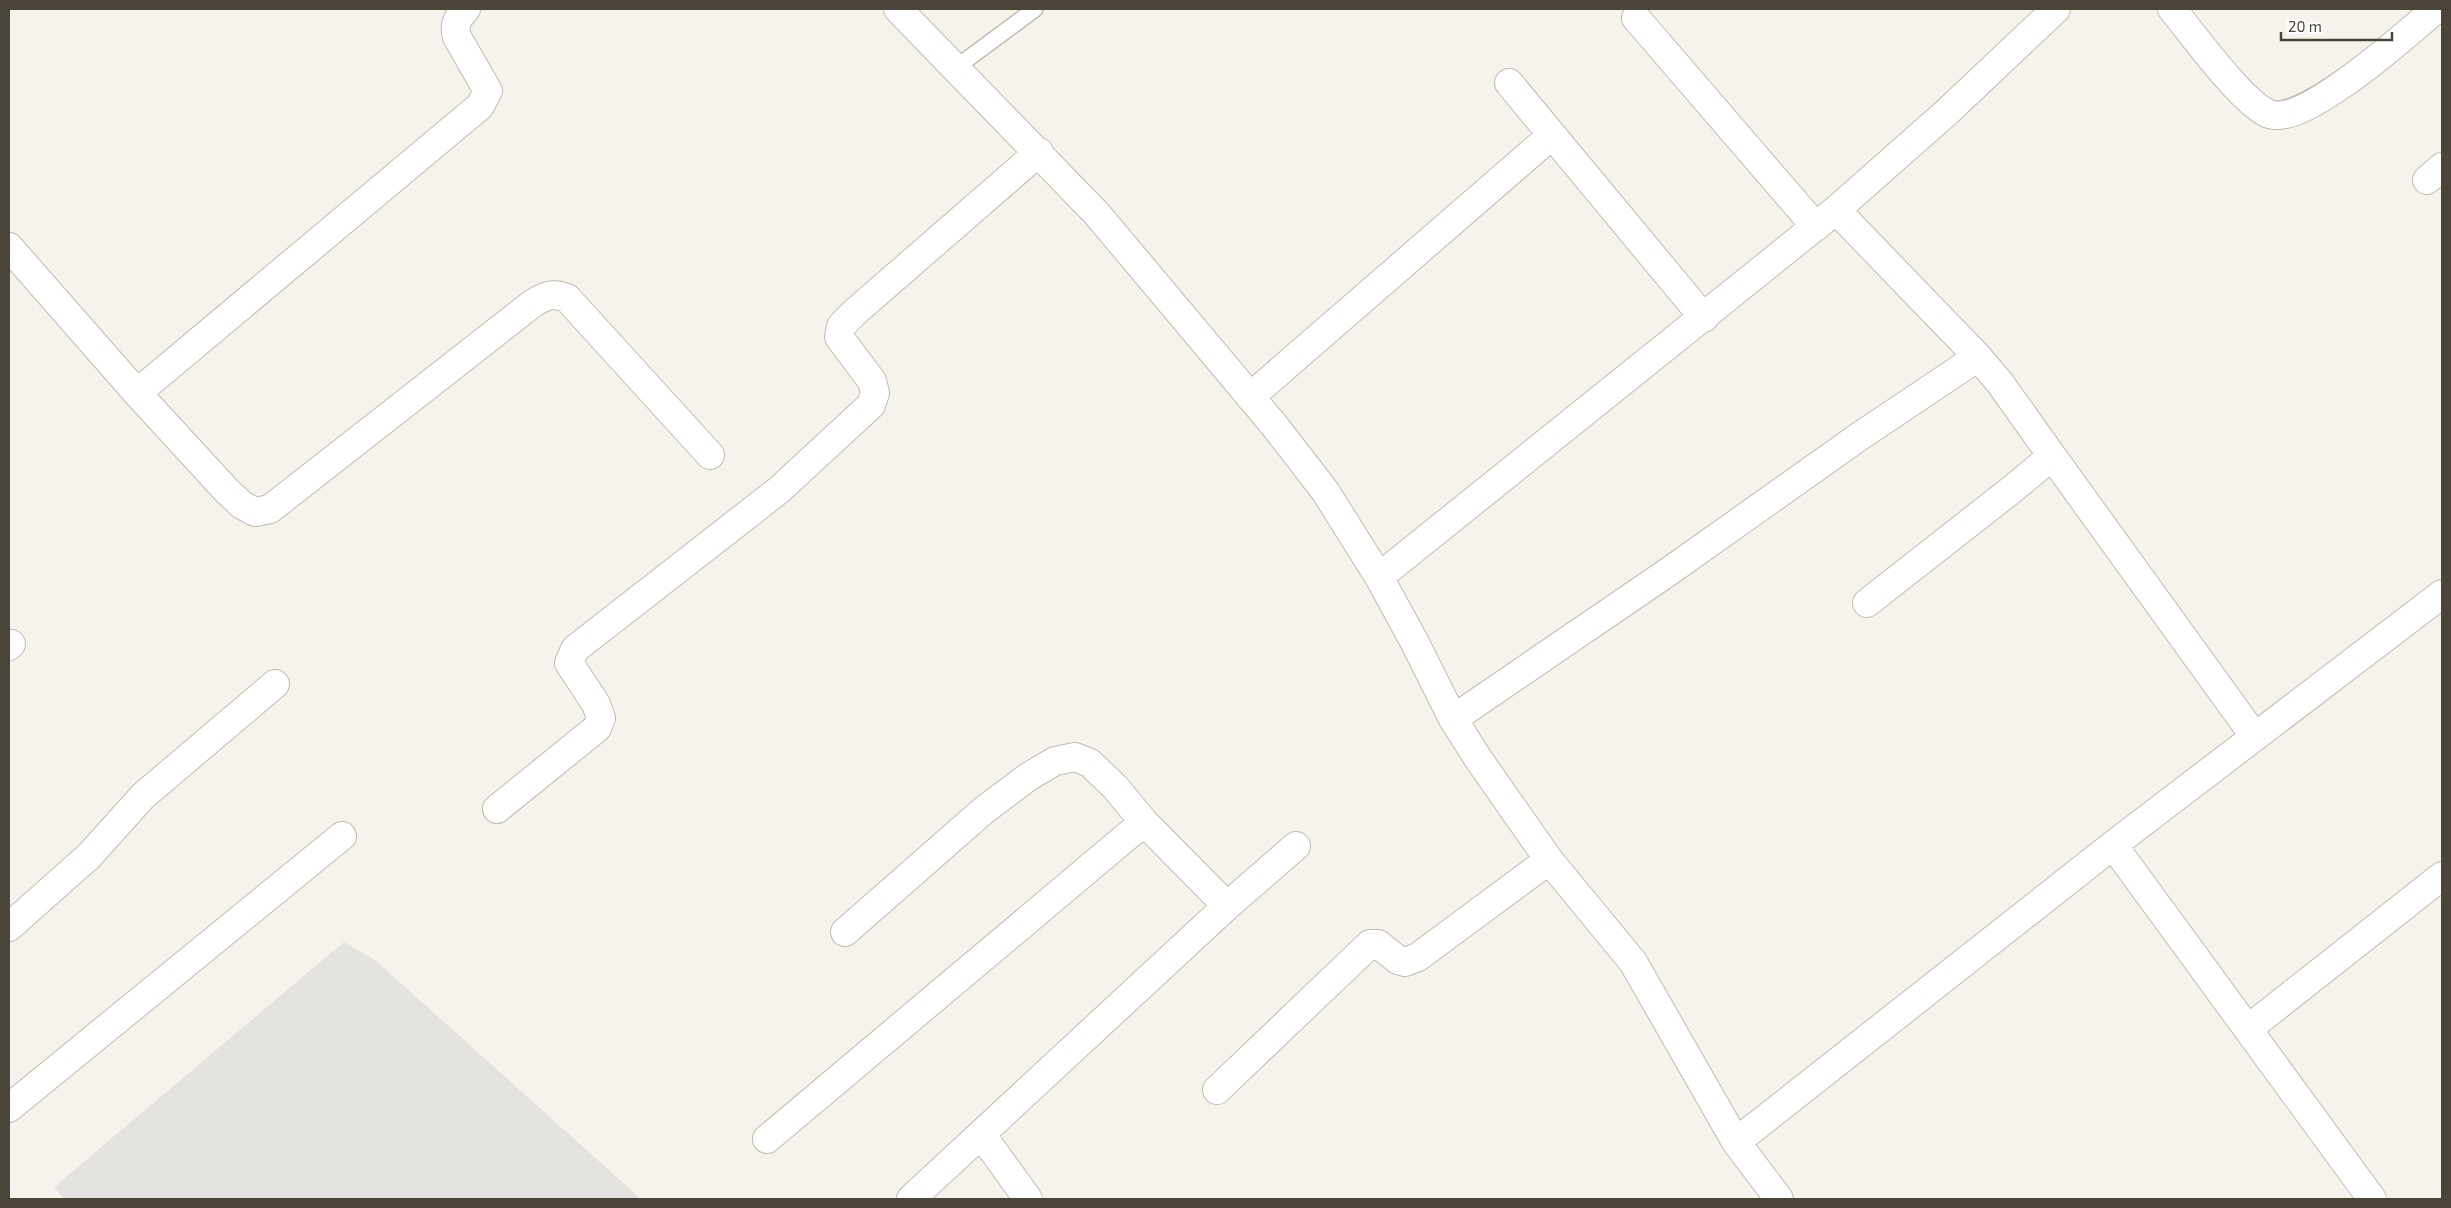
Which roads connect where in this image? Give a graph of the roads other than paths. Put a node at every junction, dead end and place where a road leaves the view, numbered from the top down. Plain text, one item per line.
1 (466, 9) edge
2 (898, 9) edge
3 (1035, 9) edge
4 (2056, 9) edge
5 (2172, 9) edge
6 (2436, 9) edge
7 (1636, 18) dead end
8 (954, 69) junction
9 (1509, 83) dead end
10 (1552, 134) junction
11 (1039, 152) junction
12 (1826, 218) junction
13 (9, 247) edge
14 (1704, 318) junction
15 (1978, 357) junction
16 (137, 393) junction
17 (1250, 398) junction
18 (710, 455) dead end
19 (2052, 456) junction
20 (1379, 577) junction
21 (2442, 594) edge
22 (1867, 603) dead end
23 (275, 684) dead end
24 (1453, 719) junction
25 (2255, 737) junction
26 (498, 809) dead end
27 (1144, 822) junction
28 (342, 836) dead end
29 (2113, 845) junction
30 (1296, 846) dead end
31 (1549, 860) junction
32 (2442, 876) edge
33 (1227, 906) junction
34 (9, 927) edge
35 (845, 932) dead end
36 (2248, 1029) junction
37 (1217, 1090) dead end
38 (9, 1108) edge
39 (981, 1134) junction
40 (767, 1139) dead end
41 (1736, 1142) junction
42 (1767, 1195) edge
43 (911, 1199) edge
44 (1028, 1199) edge
45 (2372, 1199) edge

1 - 16 street
2 - 8 street
3 - 8 lane
4 - 12 street
5 - 6 street
7 - 12 street
8 - 11 street
9 - 10 street
10 - 14 street
10 - 17 street
11 - 17 street
11 - 26 street
12 - 14 street
12 - 15 street
13 - 16 street
14 - 20 street
15 - 19 street
15 - 24 street
16 - 18 street
17 - 20 street
19 - 22 street
19 - 25 street
20 - 24 street
21 - 25 street
23 - 34 street
24 - 31 street
25 - 29 street
27 - 33 street
27 - 35 street
27 - 40 street
28 - 38 street
29 - 36 street
29 - 41 street
30 - 33 street
31 - 37 street
31 - 41 street
32 - 36 street
33 - 39 street
36 - 45 street
39 - 43 street
39 - 44 street
41 - 42 street

